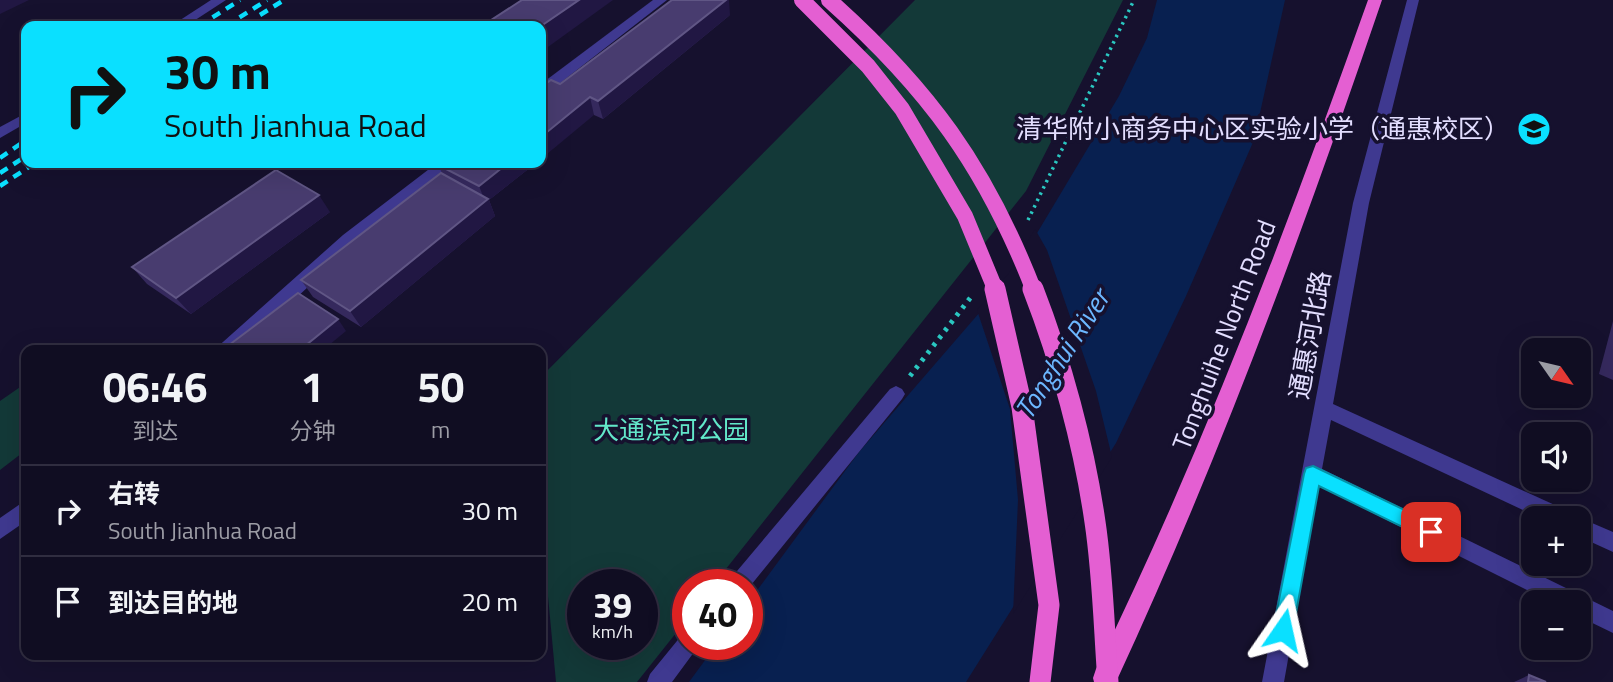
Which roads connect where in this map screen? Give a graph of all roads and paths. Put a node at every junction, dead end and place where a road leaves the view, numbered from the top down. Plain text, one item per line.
1 (220, 0) edge
2 (661, 0) edge
3 (802, 0) edge
4 (829, 0) edge
5 (1134, 0) edge
6 (1374, 0) edge
7 (1413, 0) edge
8 (185, 21) edge
9 (546, 87) edge
10 (21, 120) edge
11 (1, 131) edge
12 (441, 168) edge
13 (1024, 229) dead end
14 (973, 295) dead end
15 (229, 345) edge
16 (896, 394) joint
17 (1324, 408) junction
18 (1313, 474) junction
19 (1535, 506) edge
20 (21, 513) edge
21 (0, 530) edge
22 (1591, 532) edge
23 (1613, 542) edge
24 (750, 569) edge
25 (1549, 590) edge
26 (1591, 611) edge
27 (1613, 622) edge
28 (676, 660) edge
29 (658, 682) edge
30 (1040, 682) edge
31 (1105, 682) edge
32 (1273, 682) edge

1 - 8 street
2 - 9 street
3 - 30 highway, bridge
4 - 31 highway, bridge
5 - 13 path
6 - 31 highway, Tonghuihe North Road
7 - 17 street, 通惠河北路
10 - 11 street
12 - 15 street
14 - 16 path
16 - 24 street
17 - 18 street, 通惠河北路
17 - 19 street
18 - 25 street
18 - 32 street, 通惠河北路
20 - 21 street
22 - 23 street
26 - 27 street
28 - 29 street

